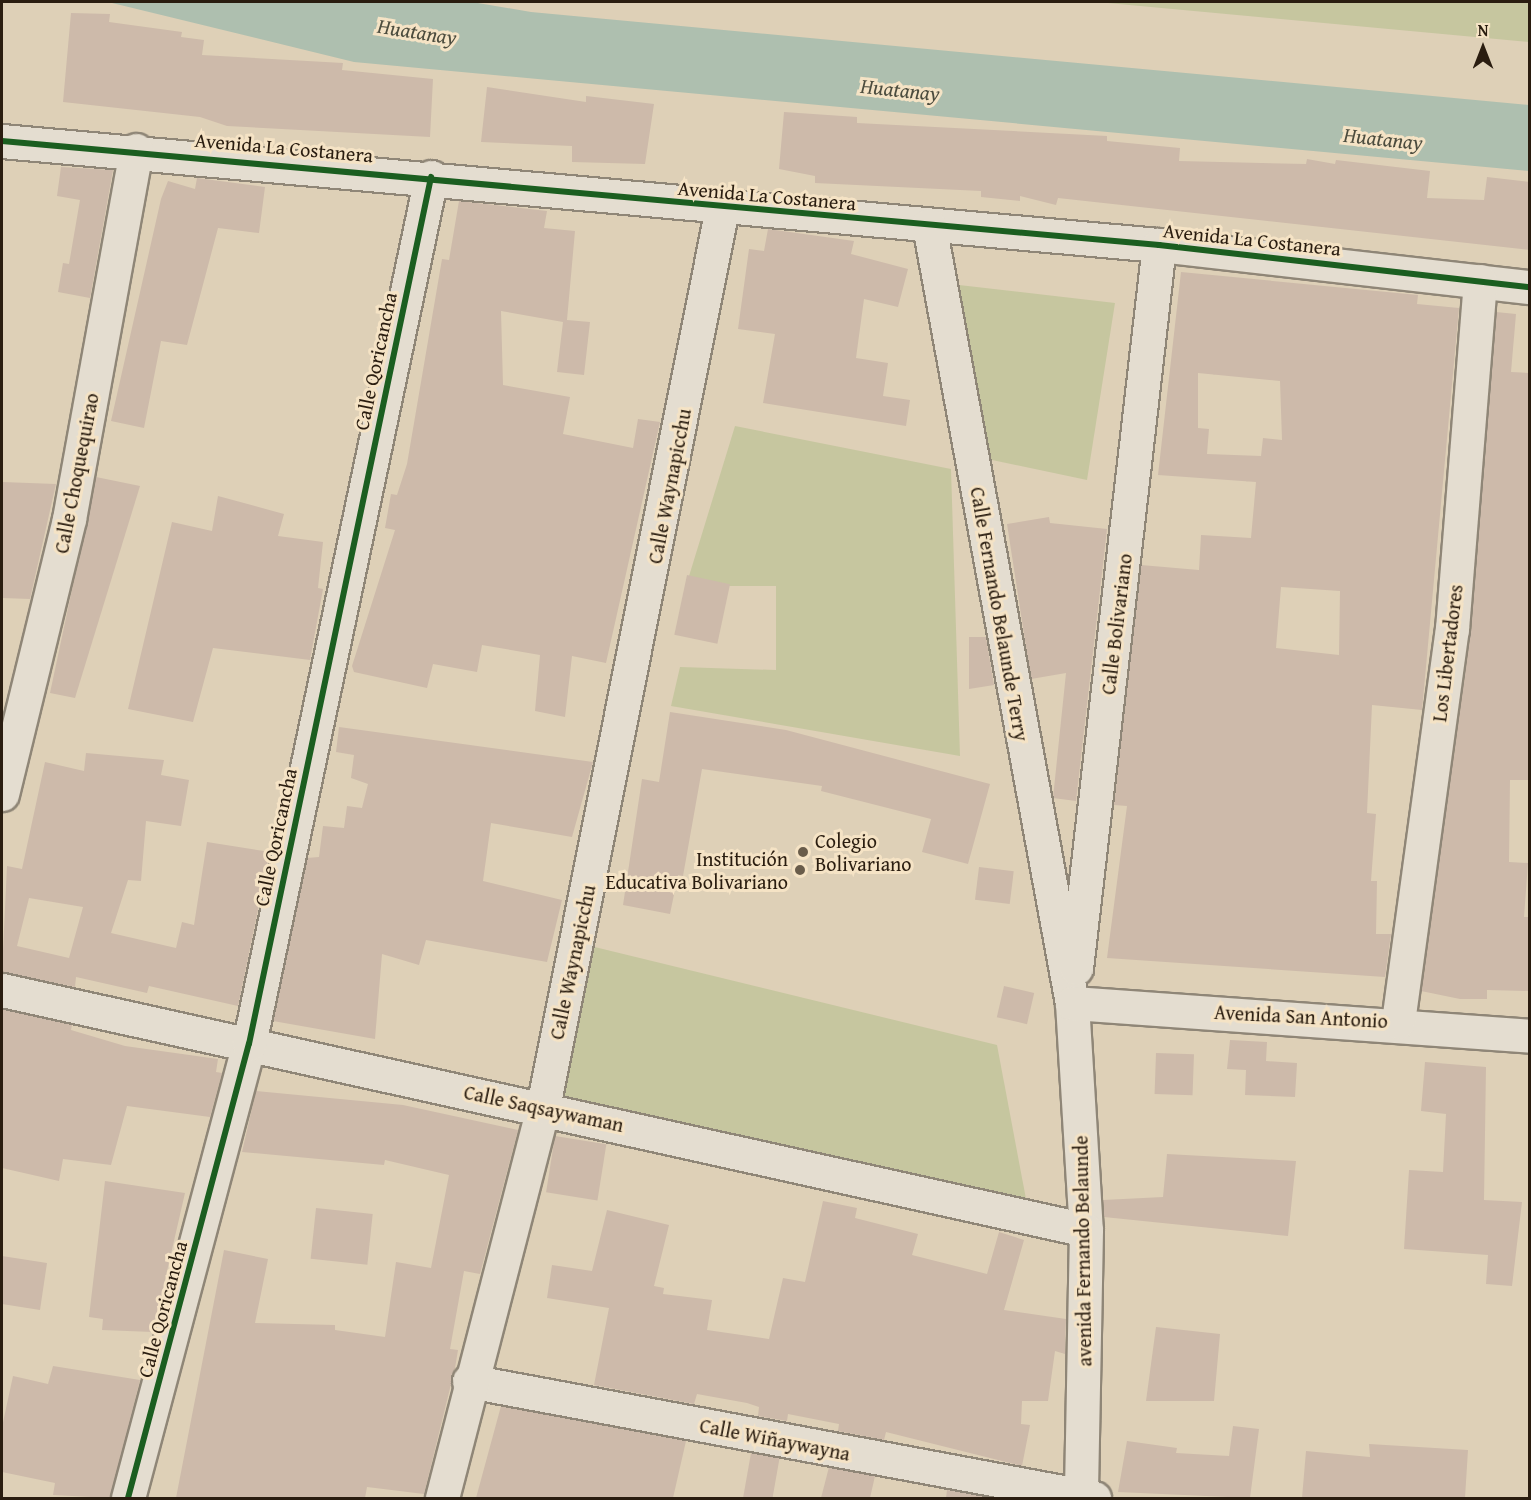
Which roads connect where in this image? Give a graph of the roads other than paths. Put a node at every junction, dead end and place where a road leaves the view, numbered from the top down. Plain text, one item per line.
1 (2, 141) edge
2 (136, 150) junction
3 (431, 177) junction
4 (722, 208) junction
5 (929, 225) junction
6 (1160, 245) junction
7 (1480, 281) junction
8 (1530, 287) edge
9 (2, 794) edge
10 (2, 990) edge
11 (1072, 1003) junction
12 (1398, 1022) junction
13 (1530, 1036) edge
14 (249, 1044) junction
15 (543, 1107) junction
16 (1086, 1230) junction
17 (469, 1381) junction
18 (128, 1498) edge
19 (442, 1498) edge
20 (1086, 1498) edge

1 - 2 street, Avenida La Costanera
2 - 3 street, Avenida La Costanera
2 - 9 street, Calle Choquequirao
3 - 4 street, Avenida La Costanera
3 - 14 street, Calle Qoricancha
4 - 5 street, Avenida La Costanera
4 - 15 street, Calle Waynapicchu
5 - 6 street, Avenida La Costanera
5 - 11 street, Calle Fernando Belaunde Terry
6 - 7 street, Avenida La Costanera
6 - 11 street, Calle Bolivariano
7 - 8 street, Avenida La Costanera
7 - 12 street, Los Libertadores
10 - 14 street, Calle Saqsaywaman
11 - 12 street, Avenida San Antonio
11 - 16 street, avenida Fernando Belaunde
12 - 13 street, Avenida San Antonio
14 - 15 street, Calle Saqsaywaman
14 - 18 street, Calle Qoricancha
15 - 16 street, Calle Saqsaywaman
15 - 17 street, Calle Waynapicchu
16 - 20 street, avenida Fernando Belaunde
17 - 19 street, Calle Waynapicchu
17 - 20 street, Calle Wiñaywayna

